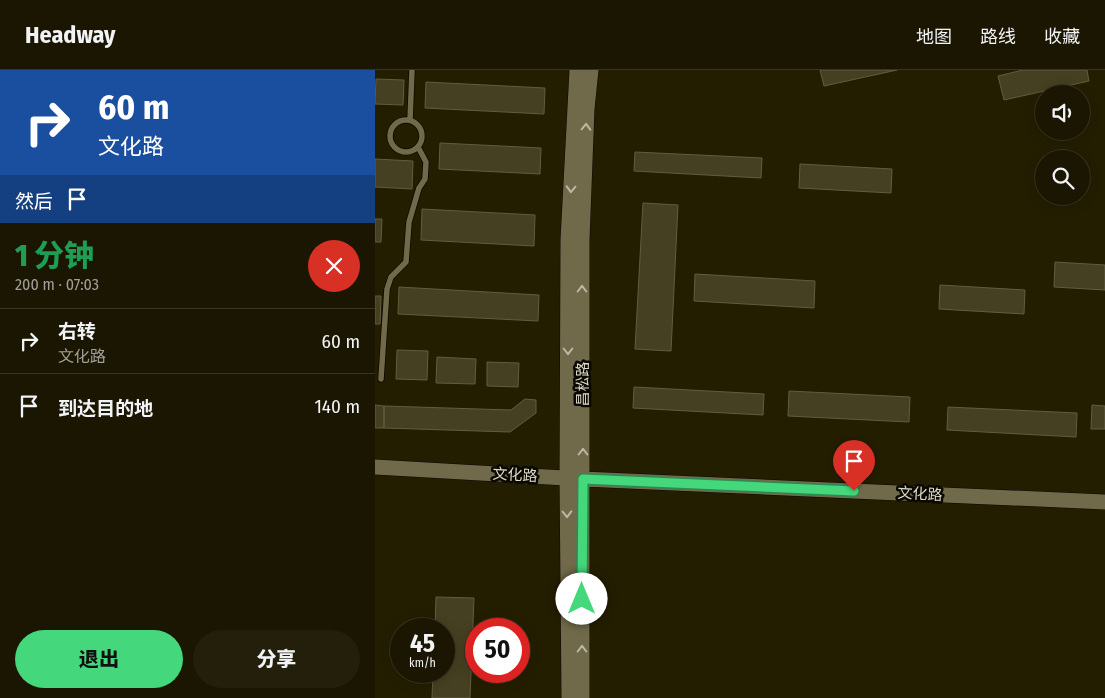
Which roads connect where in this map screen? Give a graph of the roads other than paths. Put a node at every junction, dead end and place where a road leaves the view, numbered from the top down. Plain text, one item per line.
1 (412, 70) edge
2 (577, 70) edge
3 (591, 70) edge
4 (409, 120) junction
5 (418, 147) junction
6 (381, 379) dead end
7 (375, 467) edge
8 (567, 478) junction
9 (583, 479) junction
10 (1105, 502) edge
11 (569, 698) edge
12 (582, 698) edge

1 - 4 lane
2 -> 8 main road, 昌松路
9 -> 3 main road, 昌松路
4 - 5 lane
4 - 5 lane
5 - 6 lane
7 - 8 main road, 文化路
8 - 9 main road, 文化路
8 -> 11 main road, 昌松路
9 - 10 main road, 文化路
12 -> 9 main road, 昌松路

